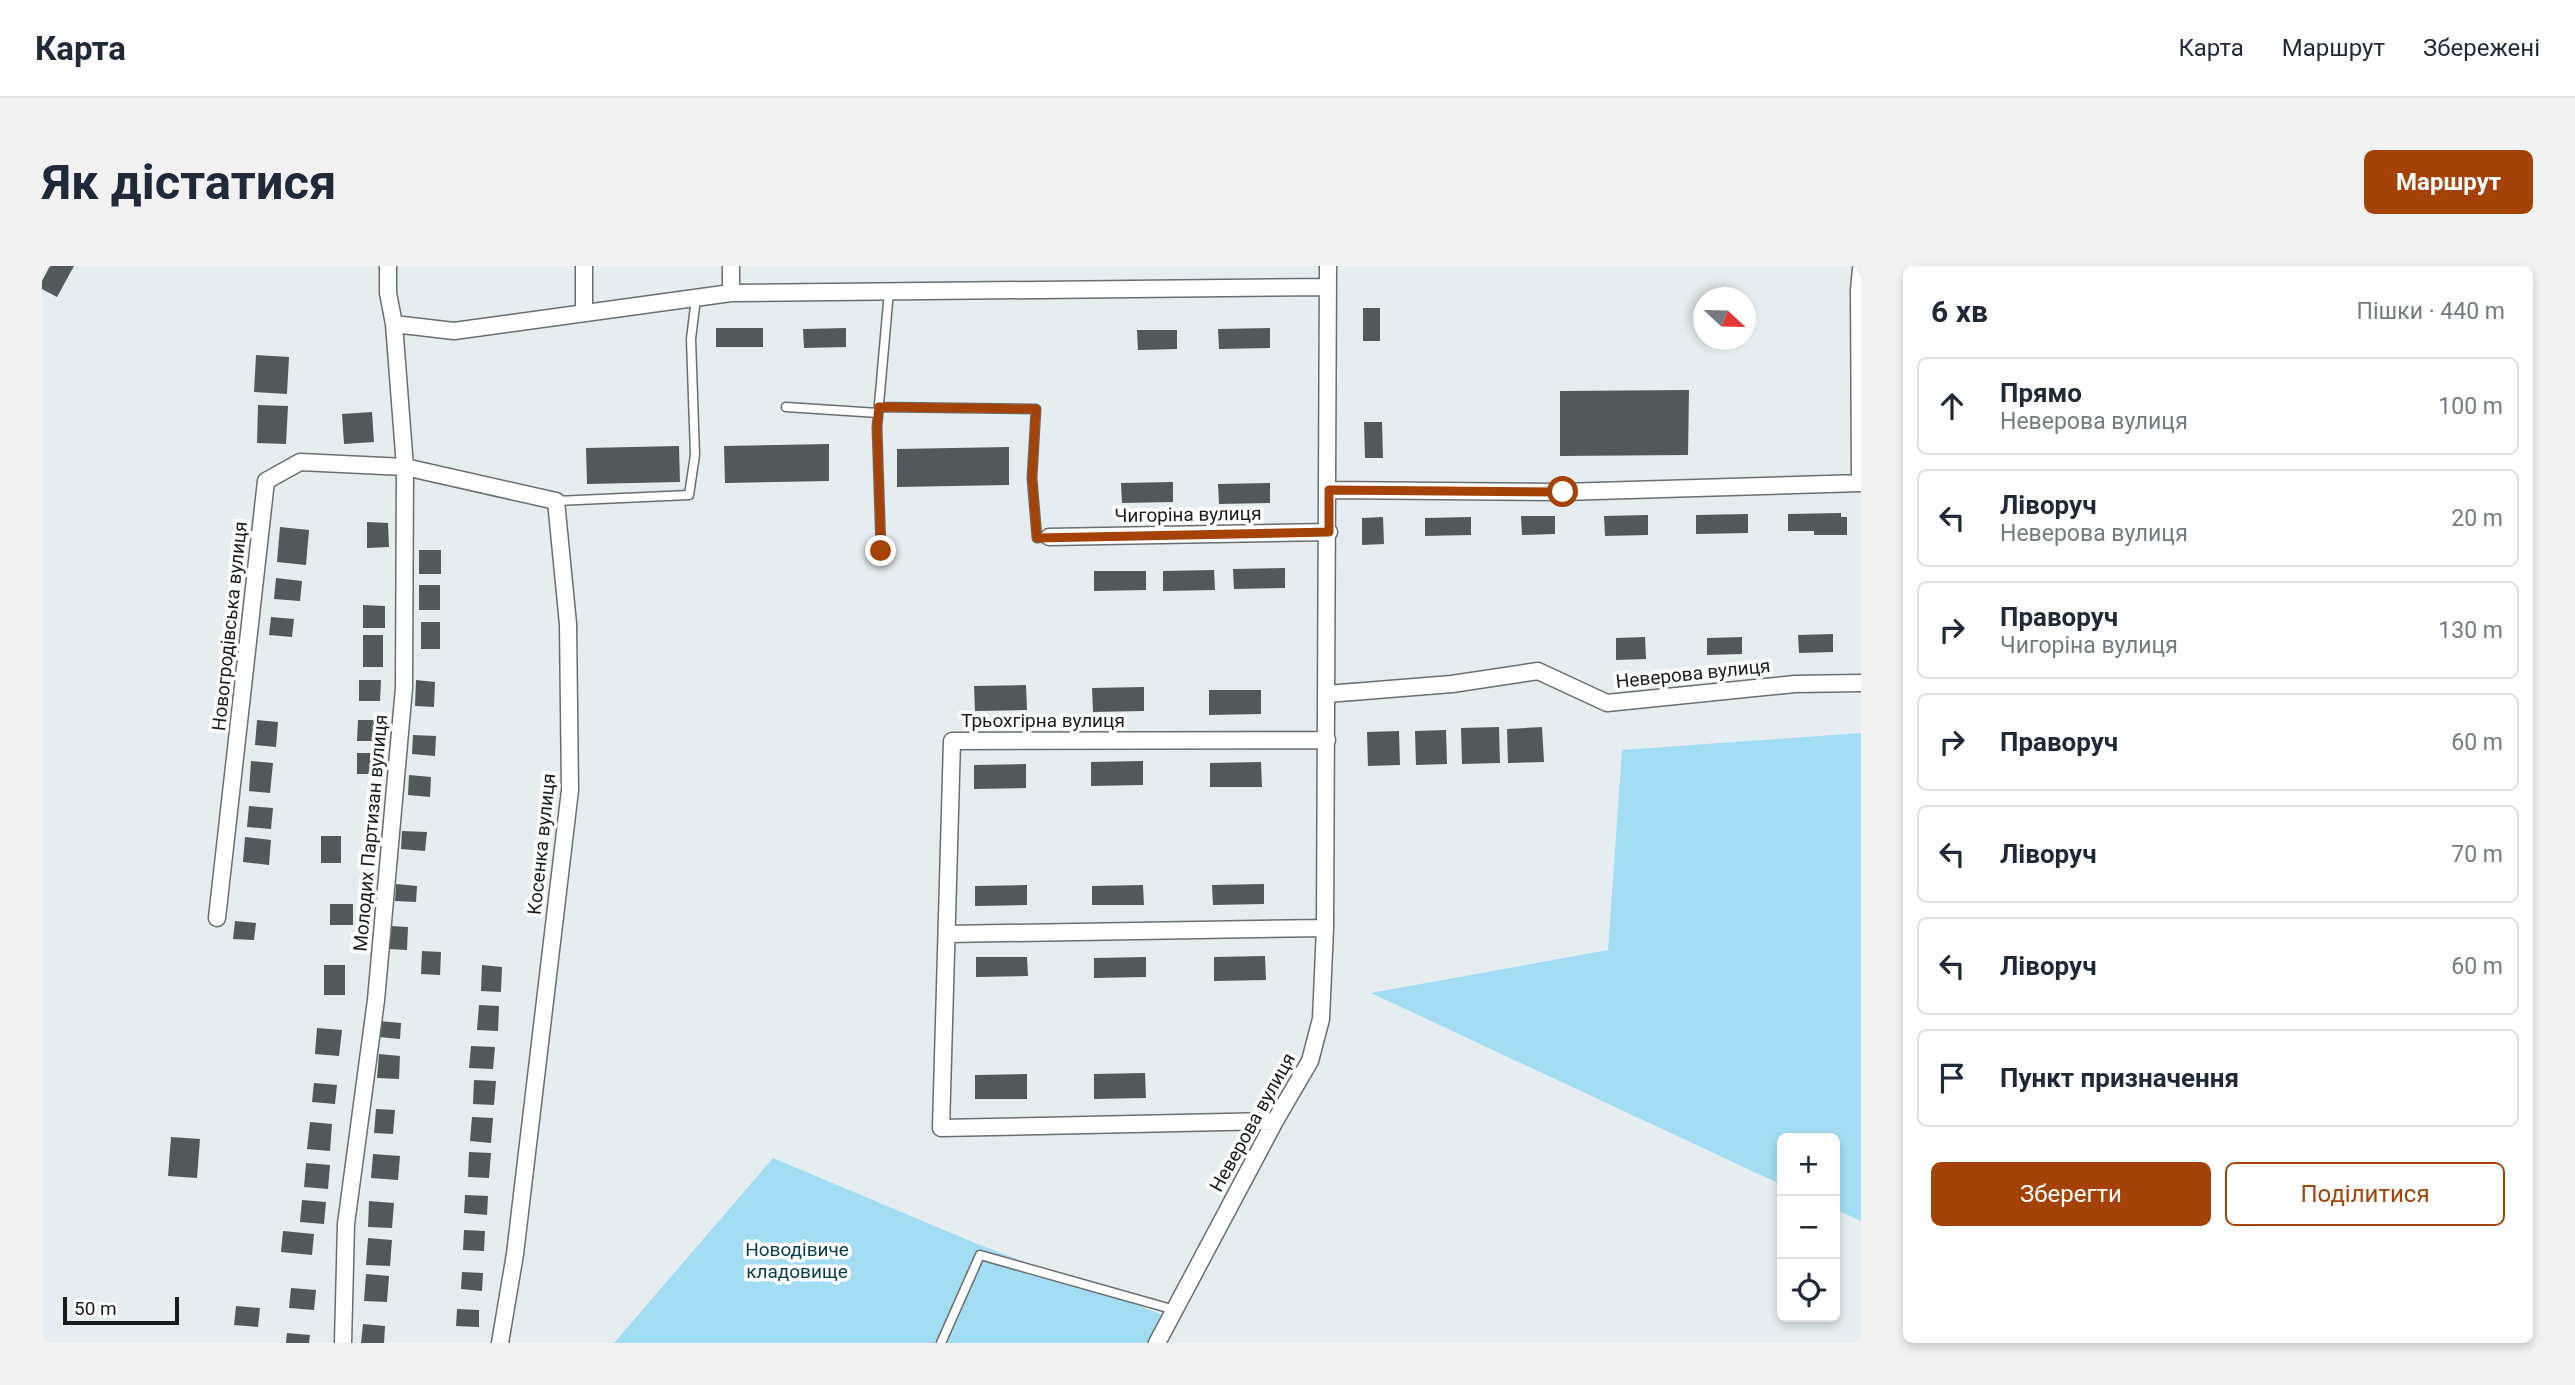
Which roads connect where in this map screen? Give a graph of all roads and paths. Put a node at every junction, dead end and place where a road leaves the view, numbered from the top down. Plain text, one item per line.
1 (388, 266) edge
2 (584, 266) edge
3 (731, 266) edge
4 (1328, 266) edge
5 (1861, 268) edge
6 (1328, 288) junction
7 (889, 292) junction
8 (731, 293) junction
9 (695, 298) junction
10 (584, 313) junction
11 (394, 324) junction
12 (786, 407) dead end
13 (879, 410) junction
14 (405, 467) junction
15 (1861, 482) edge
16 (1329, 490) junction
17 (556, 500) junction
18 (1329, 532) junction
19 (1049, 537) joint
20 (881, 551) dead end
21 (1861, 683) edge
22 (1327, 694) junction
23 (1327, 740) junction
24 (217, 918) dead end
25 (1325, 928) junction
26 (947, 934) junction
27 (1275, 1121) junction
28 (1175, 1310) junction
29 (343, 1343) edge
30 (500, 1343) edge
31 (941, 1343) edge
32 (1157, 1343) edge

1 - 11 street
2 - 10 street
3 - 8 street
4 - 6 street, Неверова вулиця
5 - 15 street
6 - 7 street
6 - 16 street, Неверова вулиця
7 - 8 street
7 - 13 lane
8 - 9 street
9 - 10 street
9 - 17 lane
10 - 11 street
11 - 14 street, Молодих Партизан вулиця
12 - 13 lane
13 - 19 lane
13 - 20 lane
14 - 17 street
14 - 24 street, Новогродівська вулиця
14 - 29 street, Молодих Партизан вулиця
15 - 16 street
16 - 18 street, Неверова вулиця
17 - 30 street, Косенка вулиця
18 - 19 street, Чигоріна вулиця
18 - 22 street, Неверова вулиця
21 - 22 street, Неверова вулиця
22 - 23 street, Неверова вулиця
23 - 25 street, Неверова вулиця
23 - 26 street, Трьохгірна вулиця
25 - 26 street
25 - 27 street, Неверова вулиця
26 - 27 street, Трьохгірна вулиця
27 - 28 street, Неверова вулиця
28 - 31 lane
28 - 32 street, Неверова вулиця

